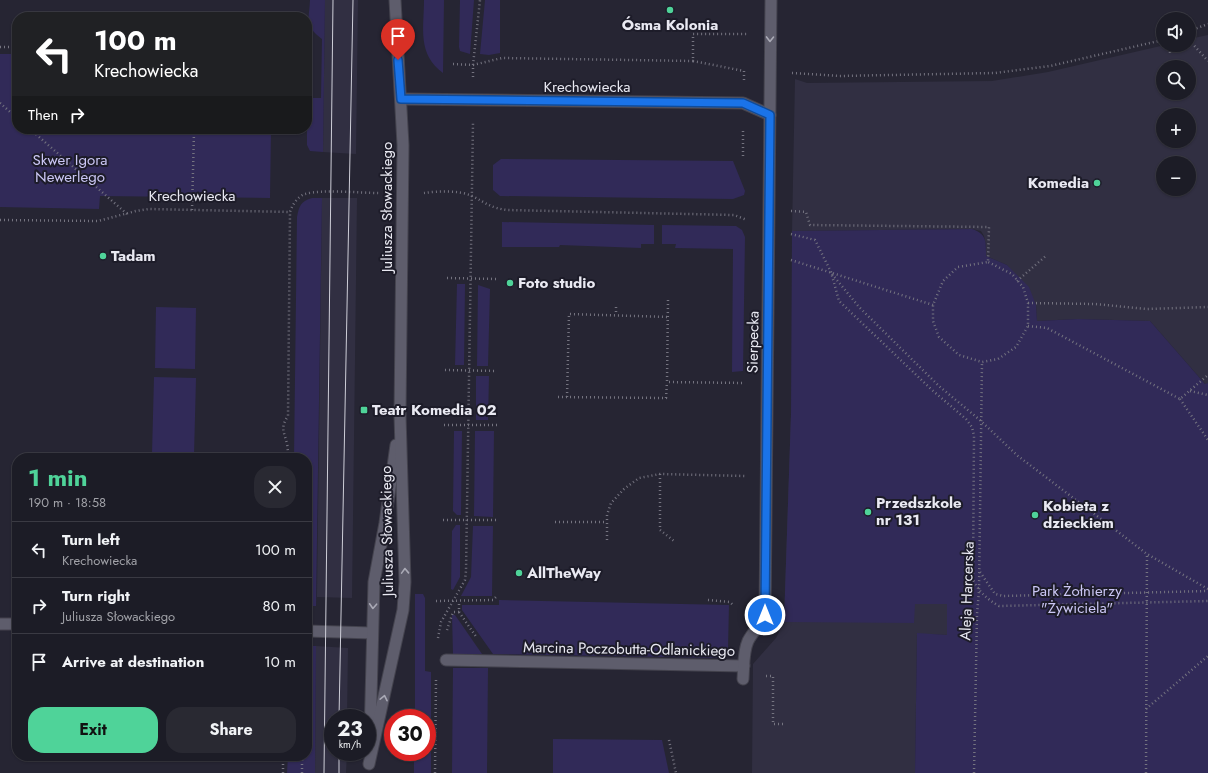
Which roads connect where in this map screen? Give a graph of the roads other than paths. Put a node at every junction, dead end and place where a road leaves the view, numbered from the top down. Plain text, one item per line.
1 (395, 0) edge
2 (770, 0) edge
3 (401, 99) junction
4 (770, 115) junction
5 (400, 415) junction
6 (0, 624) edge
7 (12, 624) edge
8 (312, 631) edge
9 (372, 633) junction
10 (446, 660) dead end
11 (744, 666) junction
12 (743, 679) dead end
13 (369, 768) edge

1 - 3 street, Juliusza Słowackiego
2 -> 4 street, Sierpecka
3 - 4 street, Krechowiecka
3 - 5 street, Juliusza Słowackiego
4 - 11 street, Sierpecka
5 -> 9 street, Juliusza Słowackiego
13 -> 5 street, Juliusza Słowackiego
6 - 7 street
8 - 9 street
9 - 13 street, Juliusza Słowackiego
10 - 11 street, Marcina Poczobutta-Odlanickiego
11 - 12 street, Sierpecka

